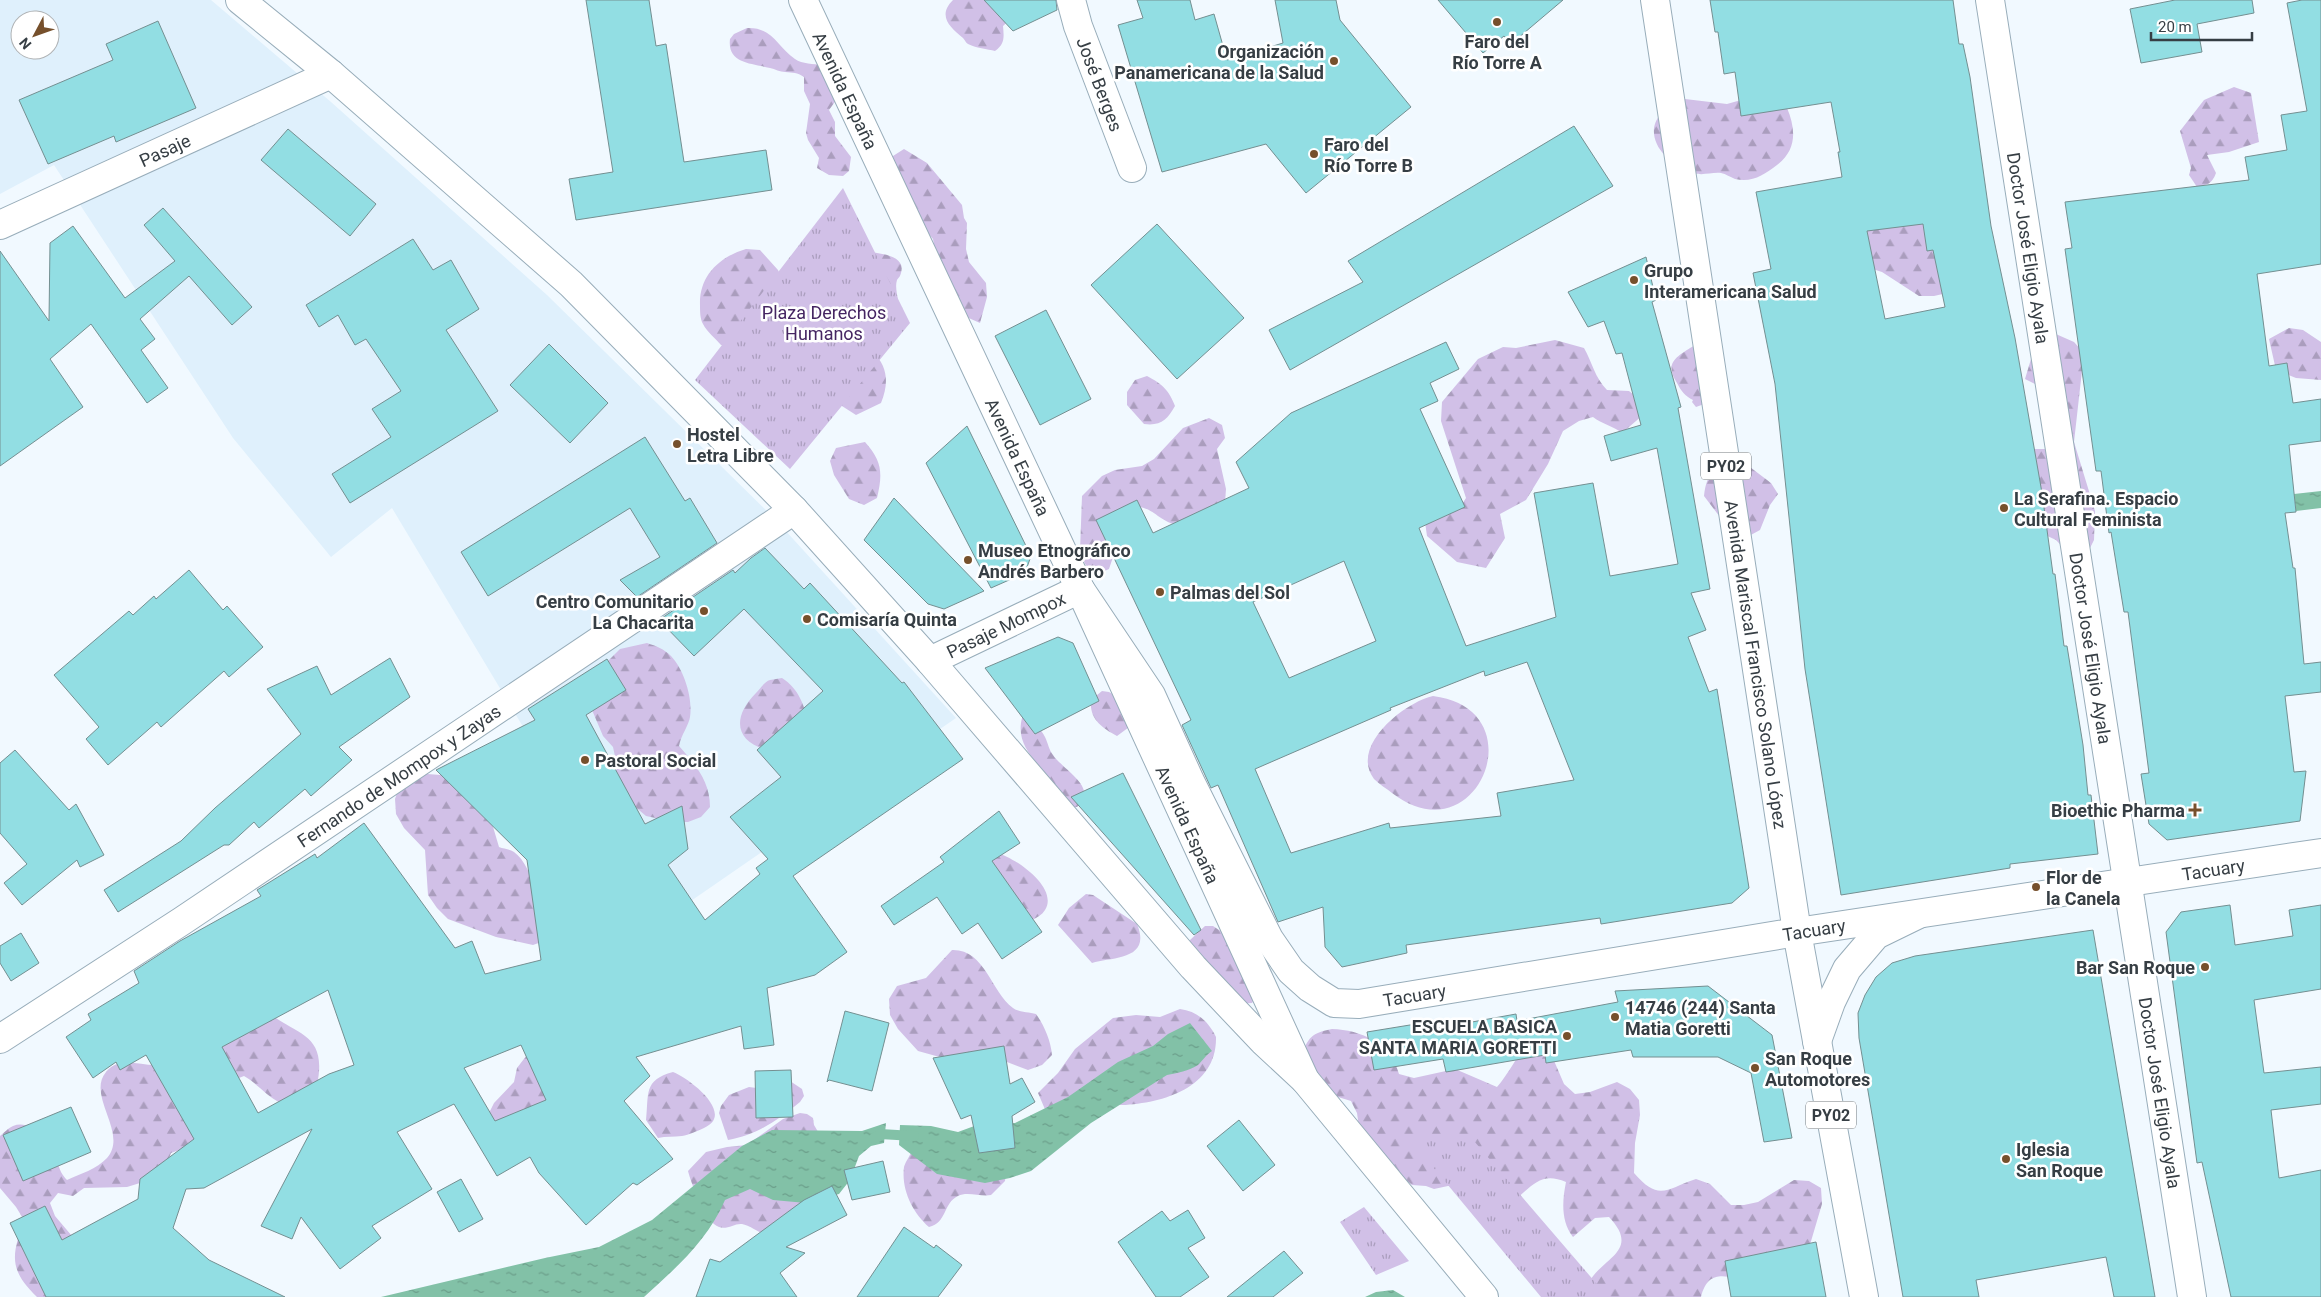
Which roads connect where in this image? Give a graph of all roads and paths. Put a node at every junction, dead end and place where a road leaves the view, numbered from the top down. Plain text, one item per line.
1 (240, 0) edge
2 (803, 0) edge
3 (1071, 0) edge
4 (1655, 0) edge
5 (1990, 0) edge
6 (331, 74) junction
7 (1132, 168) dead end
8 (0, 225) edge
9 (794, 510) junction
10 (1080, 590) junction
11 (930, 661) junction
12 (2321, 853) edge
13 (2126, 883) junction
14 (1919, 914) junction
15 (1797, 932) junction
16 (0, 1039) edge
17 (1817, 1041) junction
18 (1305, 1080) junction
19 (1484, 1297) edge
20 (1864, 1297) edge
21 (2192, 1297) edge

1 - 6 main road
2 - 10 main road, Avenida España
3 - 7 main road, José Berges
4 - 15 main road, Avenida Mariscal Francisco Solano López / PY02
5 - 13 main road, Doctor José Eligio Ayala
6 - 8 main road, Pasaje
6 - 9 main road
9 - 11 main road
9 - 16 main road, Fernando de Mompox y Zayas
10 - 11 main road, Pasaje Mompox
10 - 15 main road, Tacuary
10 - 18 main road, Avenida España
11 - 18 main road
12 - 13 main road, Tacuary
13 - 14 main road, Tacuary
13 - 21 main road, Doctor José Eligio Ayala
14 - 15 main road, Tacuary
14 - 17 main road
15 - 17 main road, Avenida Mariscal Francisco Solano López / PY02
17 - 20 main road, Avenida Mariscal Francisco Solano López / PY02
18 - 19 main road

